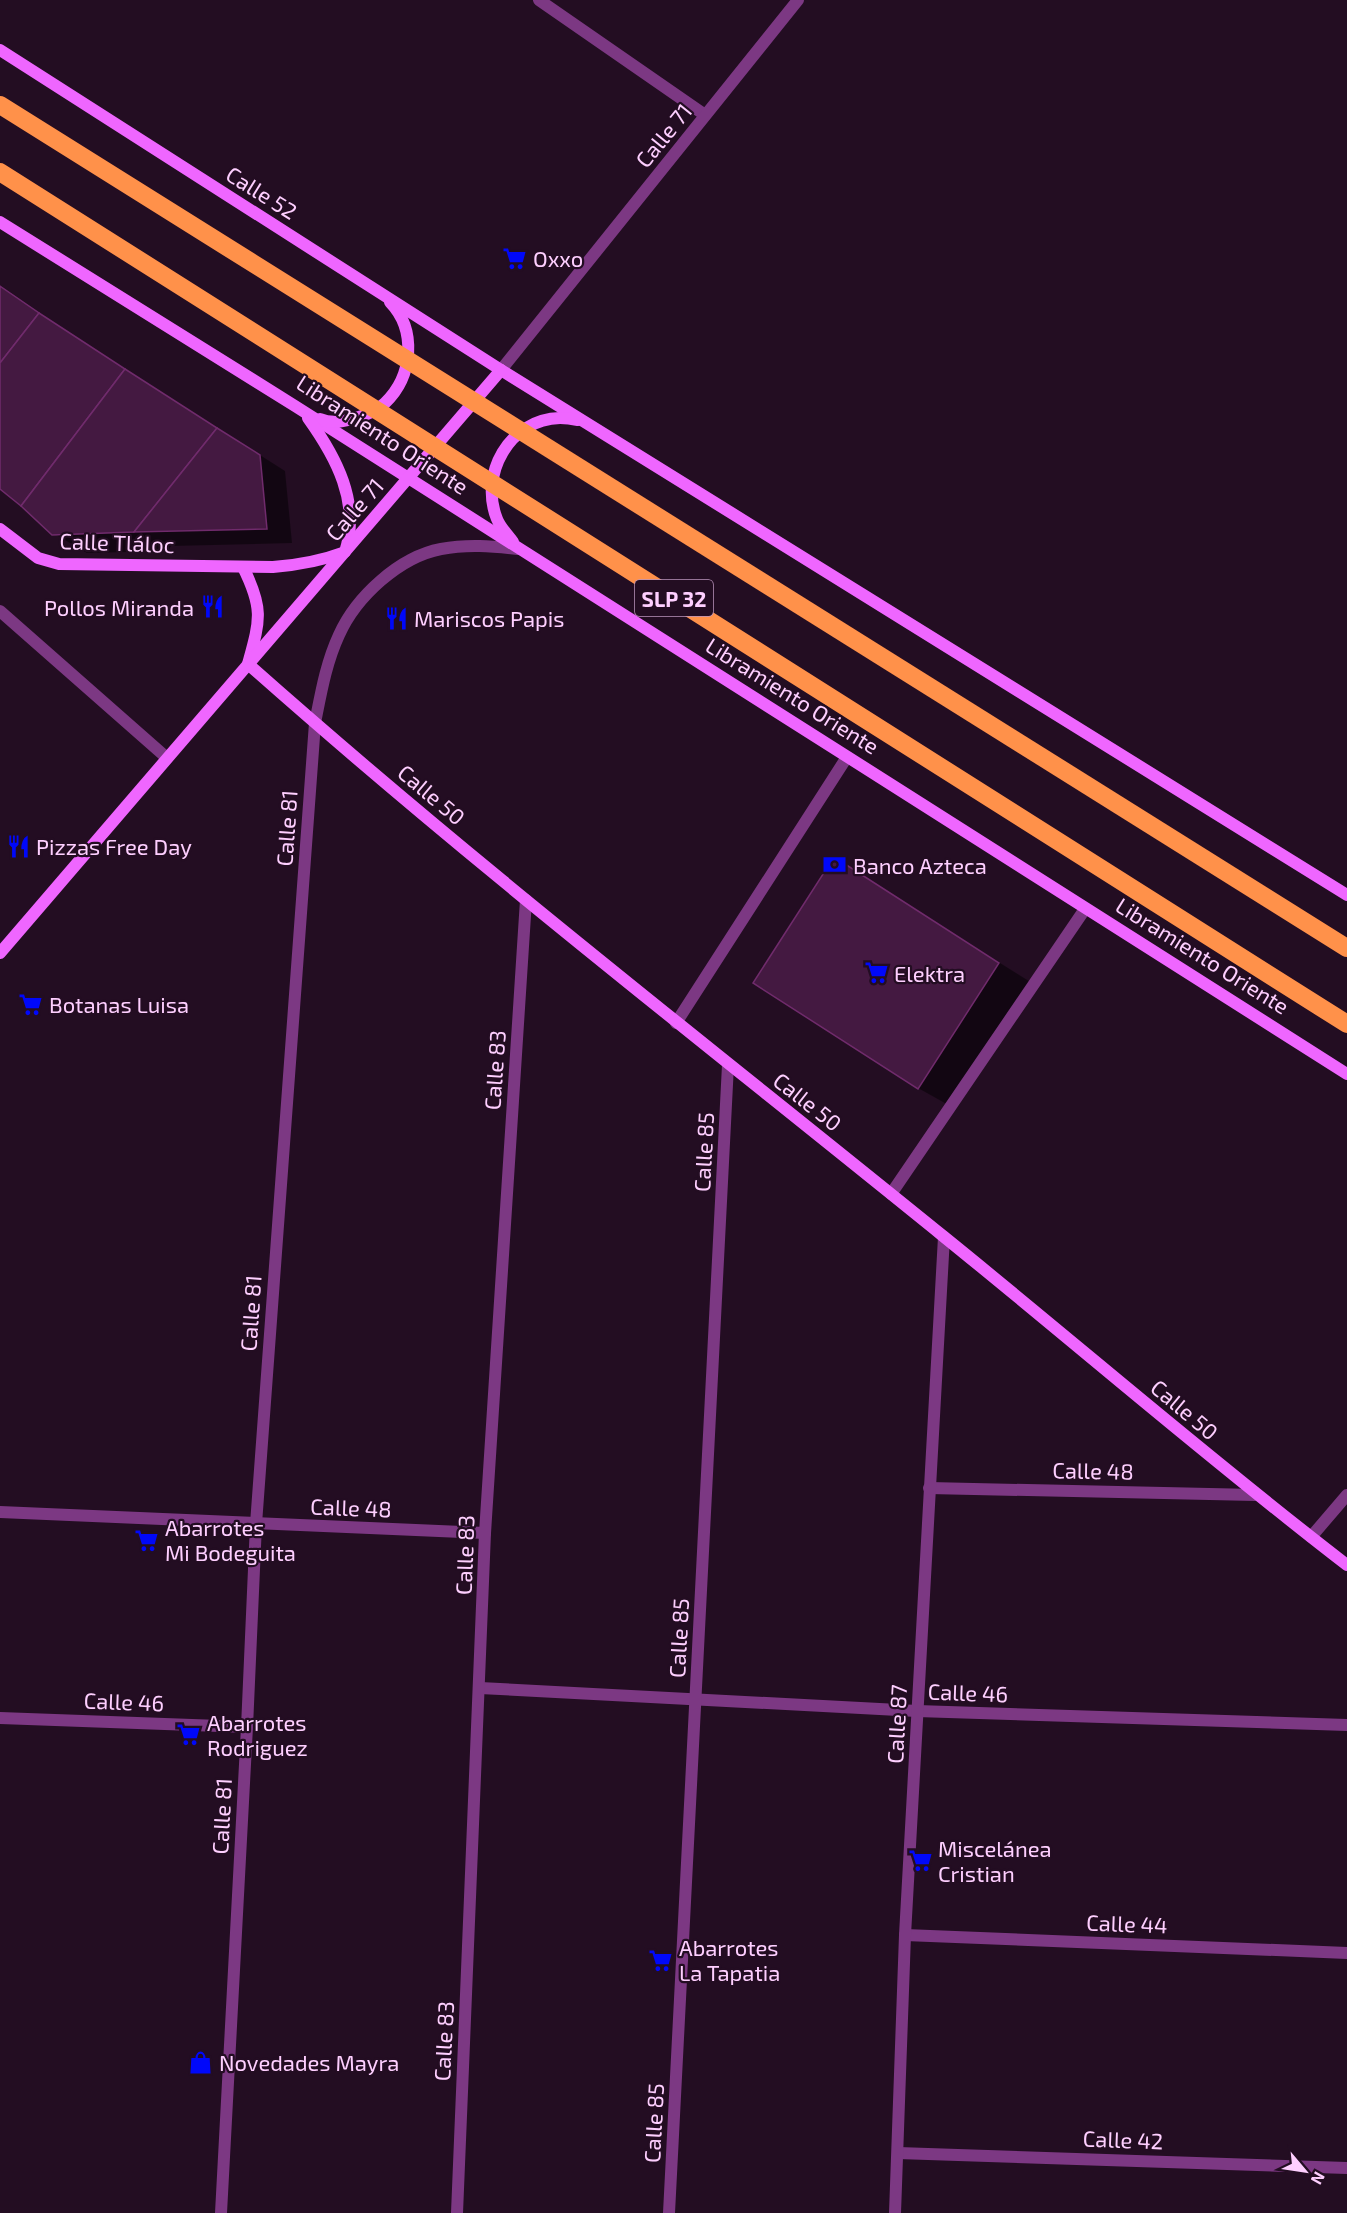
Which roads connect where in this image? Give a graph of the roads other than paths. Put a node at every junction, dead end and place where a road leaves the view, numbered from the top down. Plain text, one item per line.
1 (539, 0) edge
2 (798, 0) edge
3 (0, 51) edge
4 (0, 105) edge
5 (705, 115) junction
6 (0, 172) edge
7 (0, 222) edge
8 (381, 292) junction
9 (501, 370) junction
10 (305, 413) junction
11 (588, 423) junction
12 (408, 478) junction
13 (0, 529) edge
14 (519, 549) junction
15 (345, 552) junction
16 (243, 567) junction
17 (0, 611) edge
18 (248, 664) junction
19 (315, 723) junction
20 (847, 757) junction
21 (167, 758) junction
22 (1347, 895) edge
23 (526, 900) junction
24 (1085, 909) junction
25 (1347, 948) edge
26 (0, 953) edge
27 (676, 1023) junction
28 (1347, 1024) edge
29 (728, 1065) junction
30 (1347, 1074) edge
31 (891, 1194) junction
32 (944, 1237) junction
33 (929, 1488) junction
34 (1255, 1495) junction
35 (1347, 1496) edge
36 (0, 1512) edge
37 (255, 1524) junction
38 (485, 1533) junction
39 (1311, 1537) junction
40 (1347, 1565) edge
41 (480, 1688) junction
42 (696, 1700) junction
43 (917, 1712) junction
44 (0, 1718) edge
45 (1347, 1725) edge
46 (247, 1726) junction
47 (905, 1935) junction
48 (1347, 1953) edge
49 (898, 2153) junction
50 (1347, 2168) edge
51 (220, 2213) edge
52 (457, 2213) edge
53 (669, 2213) edge
54 (895, 2213) edge

1 - 5 street
2 - 5 street, Calle 71
3 - 8 main road, Calle 52
4 - 25 highway, SLP 32, bridge
5 - 9 street, Calle 71
6 - 28 highway, Libramiento Oriente / SLP 32, bridge
7 - 10 main road, Libramiento Oriente
8 - 9 main road, Calle 52
8 - 10 main road
9 - 11 main road
9 - 12 main road, Calle 71
10 - 12 main road, Libramiento Oriente
10 - 15 main road
11 - 14 main road
11 - 22 main road
12 - 14 main road, Libramiento Oriente
12 - 15 main road, Calle 71
13 - 16 main road, Calle Tláloc
14 - 19 street, Calle 81
14 - 20 main road, Libramiento Oriente
15 - 16 main road, Calle Tláloc
15 - 18 main road, Calle 71
16 - 18 main road
17 - 21 street
18 - 19 main road, Calle 50
18 - 21 main road, Calle 71
19 - 23 main road, Calle 50
19 - 37 street, Calle 81
20 - 24 main road, Libramiento Oriente
20 - 27 street
21 - 26 main road, Calle 71
23 - 27 main road, Calle 50
23 - 38 street, Calle 83
24 - 30 main road, Libramiento Oriente
24 - 31 street
27 - 29 main road, Calle 50
29 - 31 main road, Calle 50
29 - 42 street, Calle 85
31 - 32 main road, Calle 50
32 - 33 street, Calle 87
32 - 34 main road, Calle 50
33 - 34 street, Calle 48
33 - 43 street, Calle 87
34 - 39 main road, Calle 50
35 - 39 street
36 - 37 street, Calle 48
37 - 38 street, Calle 48
37 - 46 street, Calle 81
38 - 41 street, Calle 83
39 - 40 main road, Calle 50
41 - 42 street, Calle 46
41 - 52 street, Calle 83
42 - 43 street, Calle 46
42 - 53 street, Calle 85
43 - 45 street, Calle 46
43 - 47 street, Calle 87
44 - 46 street, Calle 46
46 - 51 street, Calle 81
47 - 48 street, Calle 44
47 - 49 street, Calle 87
49 - 50 street, Calle 42
49 - 54 street, Calle 87

